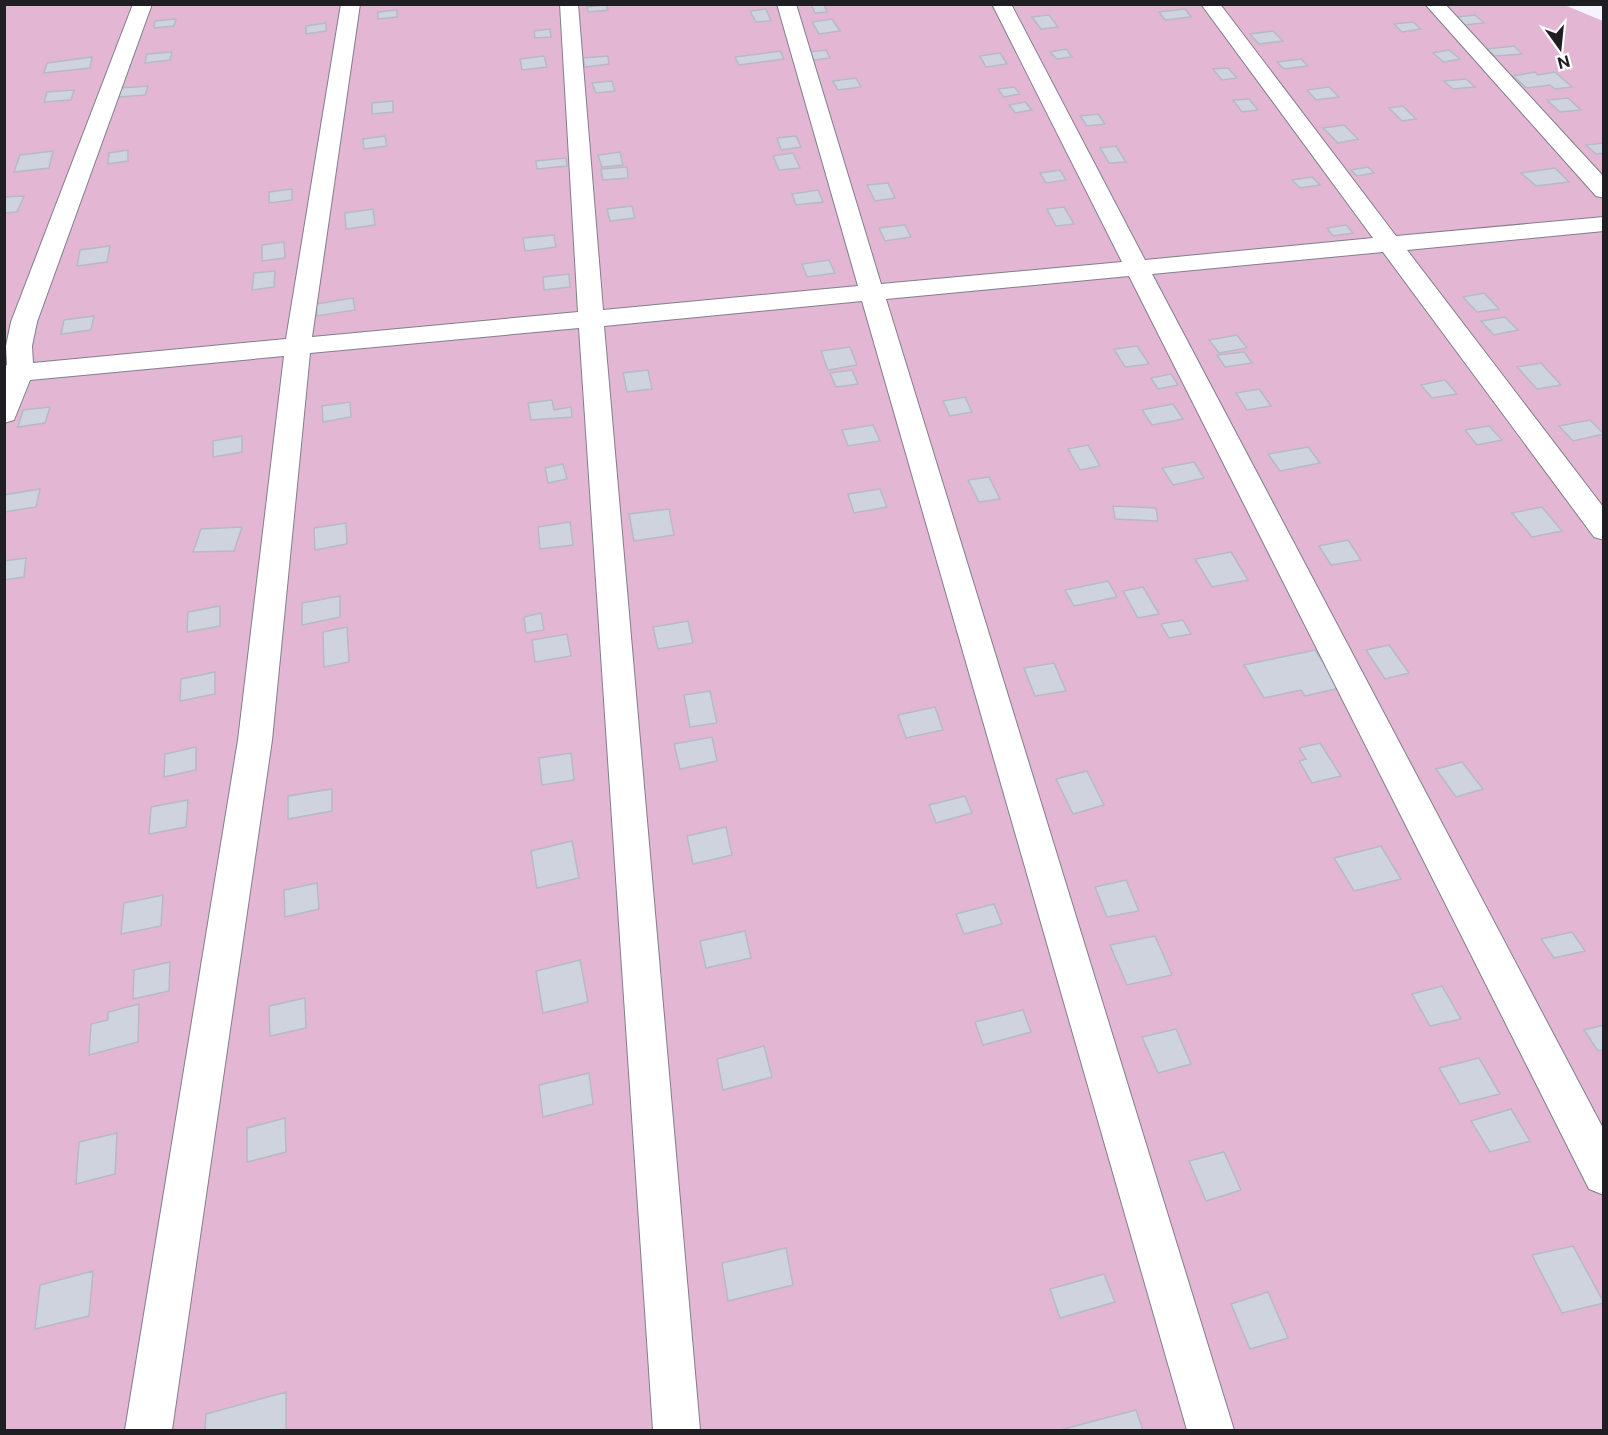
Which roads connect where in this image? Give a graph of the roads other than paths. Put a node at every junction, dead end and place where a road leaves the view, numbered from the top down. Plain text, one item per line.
1 (143, 4) edge
2 (351, 4) edge
3 (569, 4) edge
4 (786, 4) edge
5 (1001, 4) edge
6 (1210, 4) edge
7 (1434, 4) edge
8 (1604, 191) edge
9 (1604, 224) edge
10 (1390, 245) junction
11 (1134, 267) junction
12 (871, 291) junction
13 (591, 317) junction
14 (298, 344) junction
15 (12, 373) edge
16 (4, 414) edge
17 (1604, 530) edge
18 (1604, 1174) edge
19 (148, 1431) edge
20 (676, 1431) edge
21 (1210, 1431) edge

1 - 15 street
2 - 14 street
3 - 13 street
4 - 12 street
5 - 11 street
6 - 10 street
7 - 8 street
9 - 10 street
10 - 11 street
10 - 17 street
11 - 12 street
11 - 18 street
12 - 13 street
12 - 21 street
13 - 14 street
13 - 20 street
14 - 15 street
14 - 19 street
15 - 16 street

